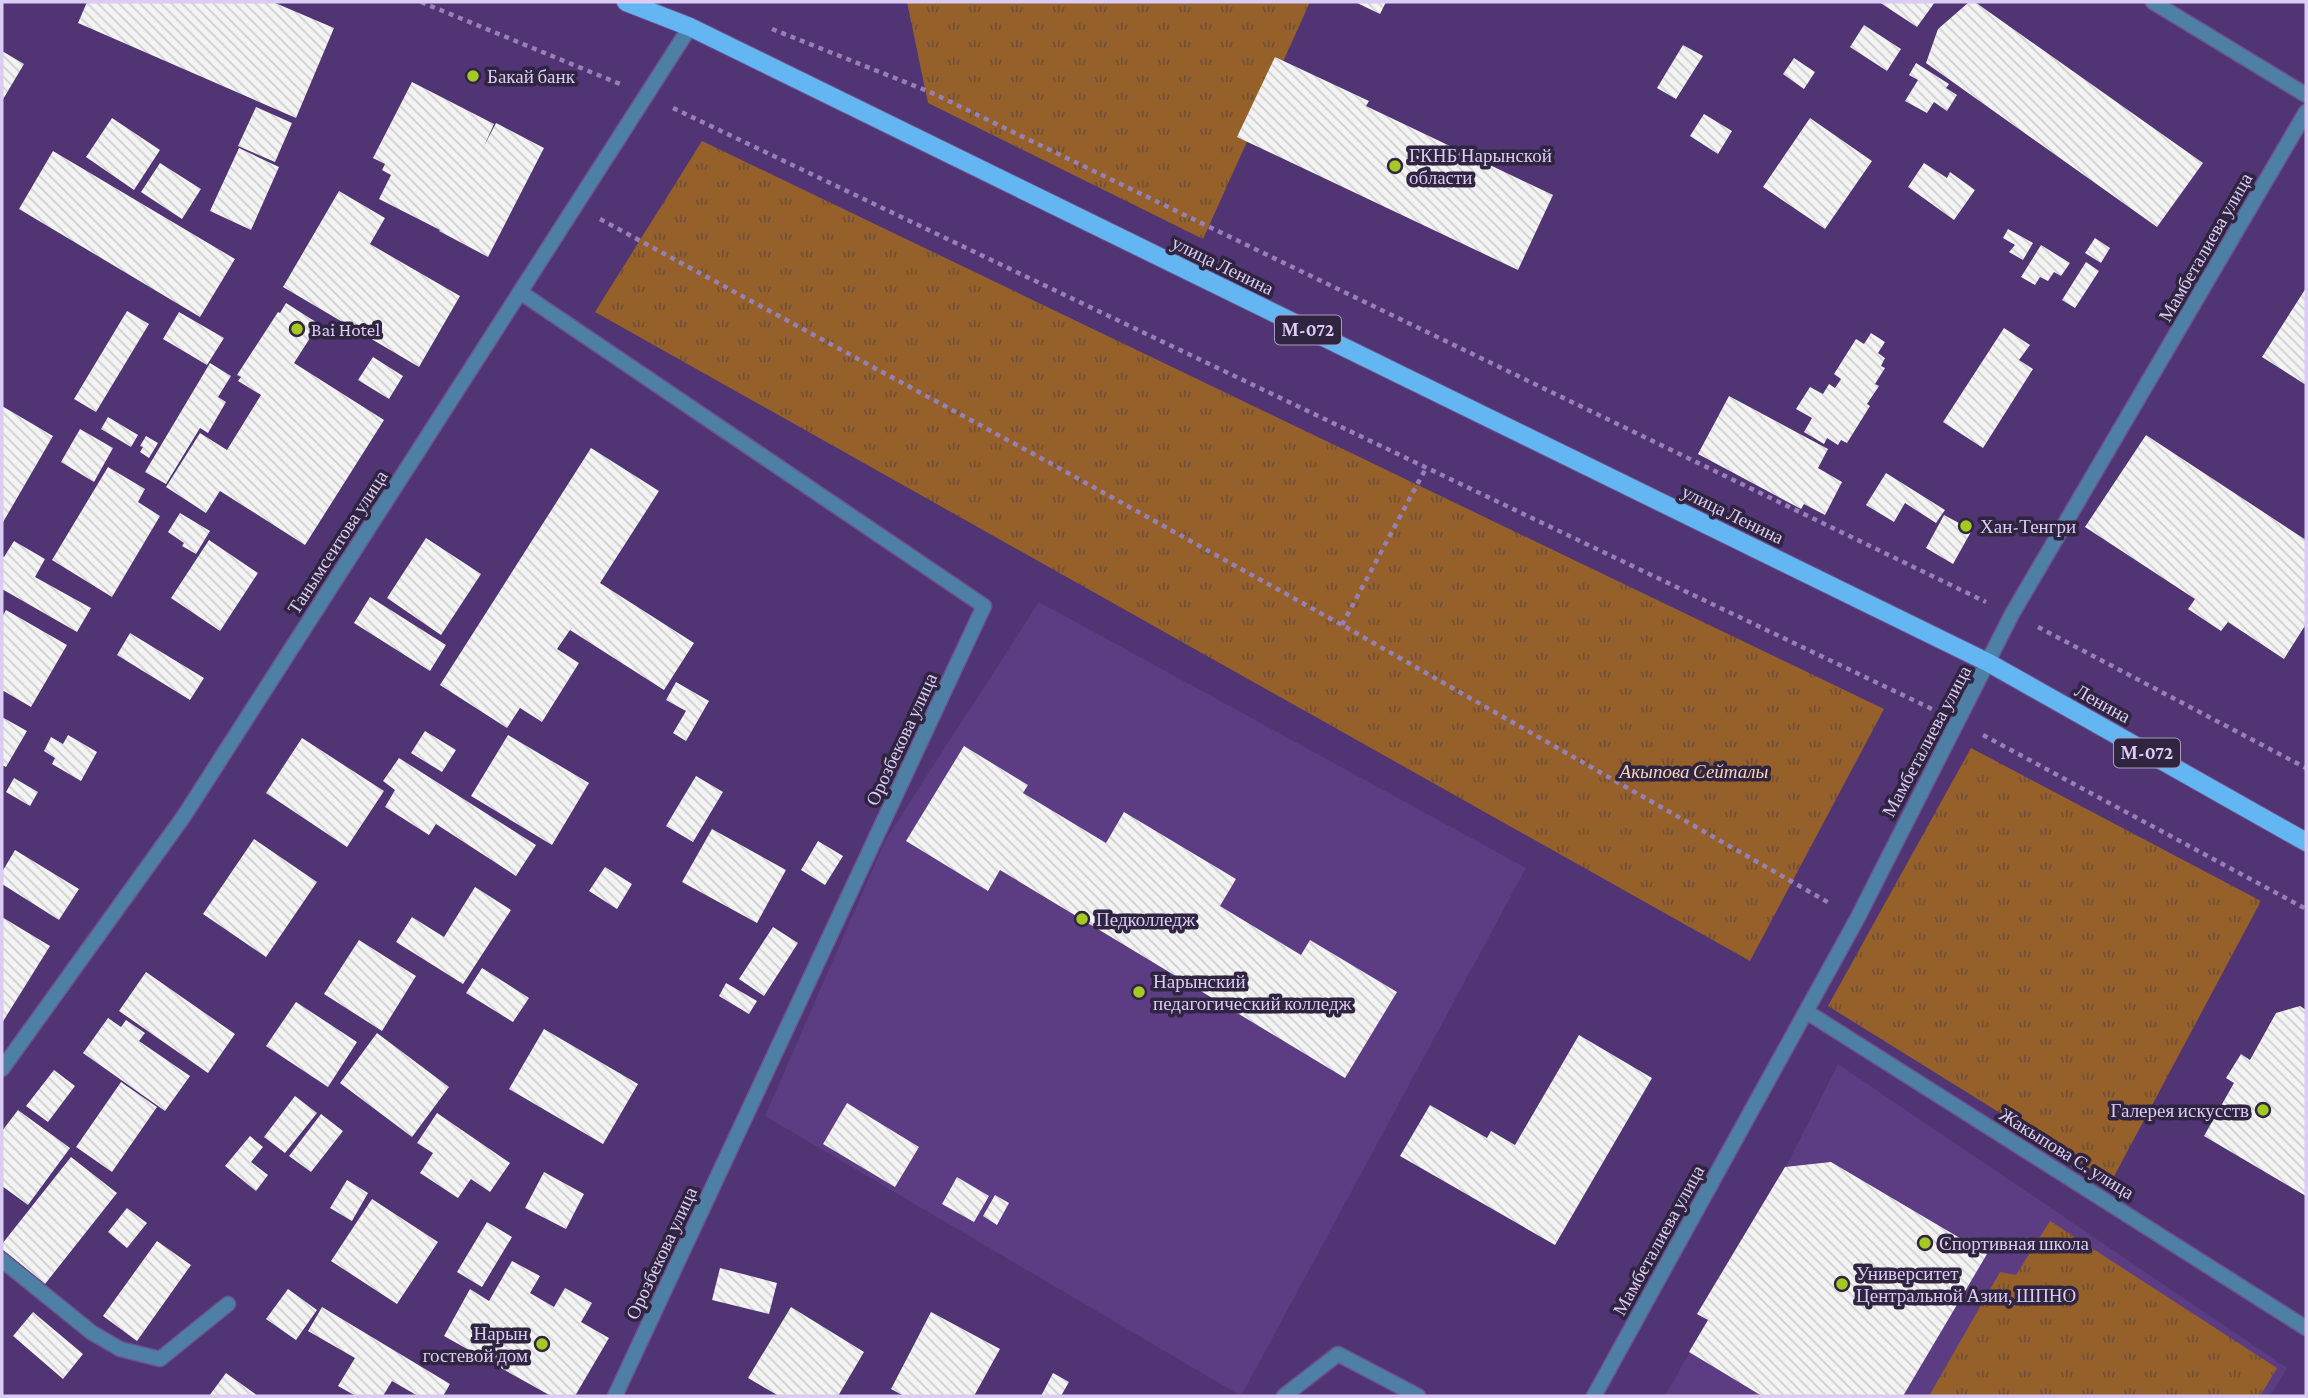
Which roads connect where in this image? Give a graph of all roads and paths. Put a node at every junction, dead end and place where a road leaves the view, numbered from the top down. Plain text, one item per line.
1 (421, 2) edge
2 (626, 2) edge
3 (2153, 2) edge
4 (690, 27) junction
5 (766, 27) dead end
6 (646, 95) junction
7 (2306, 95) edge
8 (2306, 112) edge
9 (575, 205) junction
10 (520, 292) junction
11 (1426, 468) junction
12 (2012, 614) junction
13 (1342, 625) junction
14 (1989, 663) junction
15 (1956, 721) junction
16 (2306, 768) edge
17 (2306, 842) edge
18 (2306, 909) edge
19 (1857, 919) junction
20 (1807, 1012) junction
21 (2, 1069) edge
22 (2, 1260) edge
23 (228, 1304) dead end
24 (2306, 1328) edge
25 (615, 1396) edge
26 (1284, 1396) edge
27 (1418, 1396) edge
28 (1594, 1396) edge

1 - 6 path
2 - 4 main road, улица Ленина / М-072
3 - 7 street
4 - 6 street, Танымсеитова улица
4 - 14 main road, улица Ленина / М-072
5 - 12 path
6 - 9 street, Танымсеитова улица
6 - 11 path
8 - 12 street, Мамбеталиева улица
9 - 10 street, Танымсеитова улица
9 - 13 path
10 - 21 street, Танымсеитова улица
10 - 25 street, Орозбекова улица
11 - 13 path
11 - 15 path
12 - 14 street, Мамбеталиева улица
12 - 16 path
13 - 19 path
14 - 15 street, Мамбеталиева улица
14 - 17 main road, Ленина / М-072
15 - 18 path
15 - 19 street, Мамбеталиева улица
19 - 20 street, Мамбеталиева улица
20 - 24 street, Жакыпова С. улица
20 - 28 street, Мамбеталиева улица
22 - 23 street
26 - 27 street

